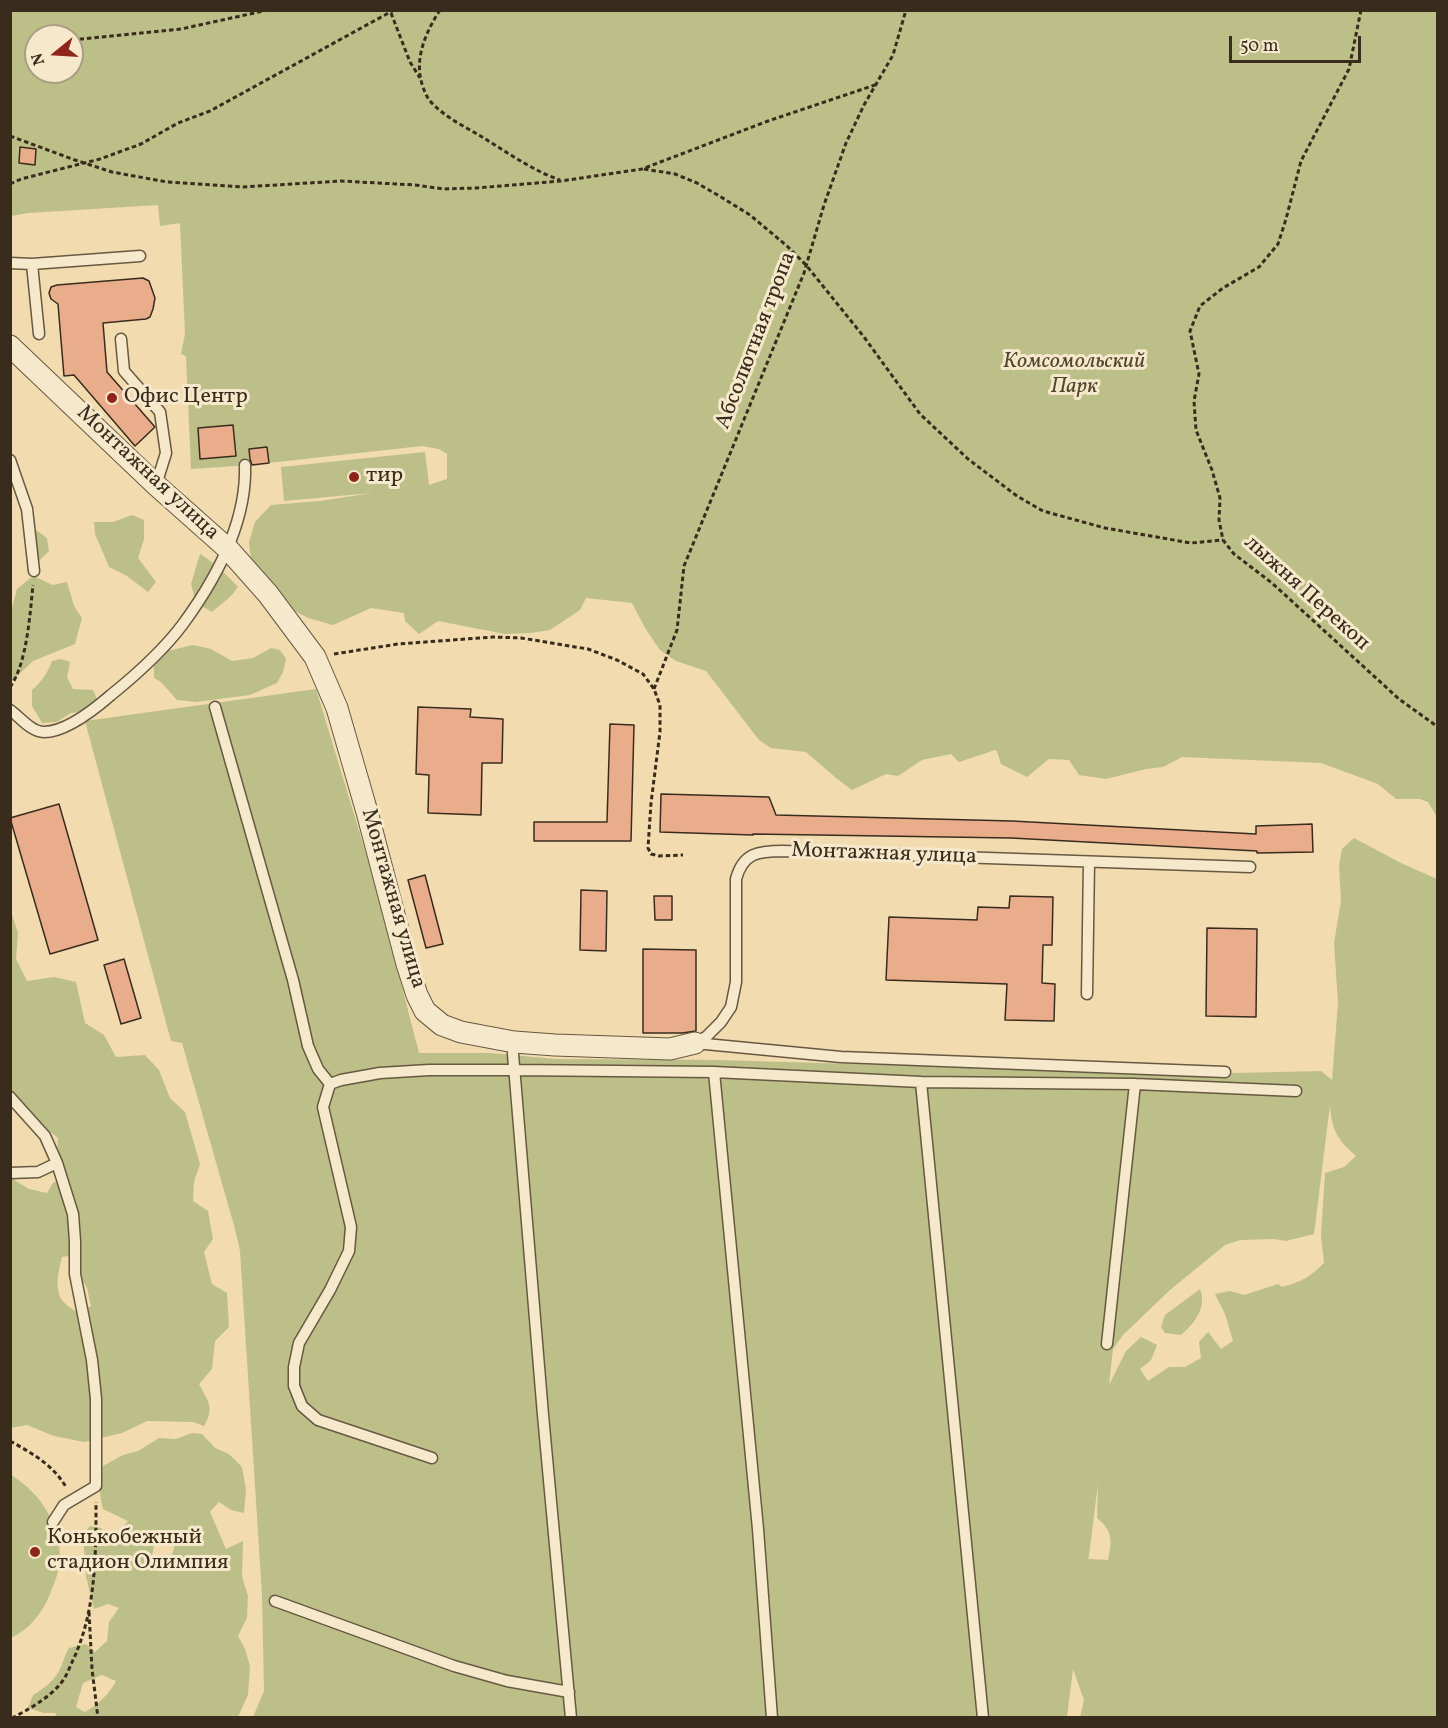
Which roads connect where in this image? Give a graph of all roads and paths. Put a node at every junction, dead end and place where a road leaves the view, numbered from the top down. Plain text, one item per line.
1 (268, 10) edge
2 (441, 10) edge
3 (906, 10) edge
4 (1361, 10) edge
5 (392, 11) edge
6 (84, 39) edge
7 (421, 80) junction
8 (875, 85) junction
9 (10, 135) edge
10 (85, 164) junction
11 (642, 169) junction
12 (561, 181) junction
13 (10, 184) edge
14 (140, 256) dead end
15 (10, 263) edge
16 (32, 264) junction
17 (806, 265) junction
18 (39, 334) dead end
19 (121, 339) dead end
20 (10, 346) edge
21 (10, 460) edge
22 (245, 465) dead end
23 (156, 485) junction
24 (1223, 540) junction
25 (228, 549) junction
26 (34, 571) joint
27 (315, 657) junction
28 (10, 687) edge
29 (654, 689) junction
30 (215, 707) dead end
31 (10, 710) edge
32 (1437, 727) edge
33 (683, 855) dead end
34 (1089, 862) junction
35 (1250, 867) dead end
36 (1087, 993) dead end
37 (514, 1041) junction
38 (695, 1043) junction
39 (516, 1070) junction
40 (714, 1072) junction
41 (1225, 1072) dead end
42 (921, 1082) junction
43 (330, 1084) junction
44 (1135, 1084) junction
45 (1296, 1091) dead end
46 (10, 1097) edge
47 (57, 1163) junction
48 (10, 1173) edge
49 (1107, 1344) dead end
50 (10, 1441) edge
51 (432, 1458) dead end
52 (96, 1486) junction
53 (64, 1505) junction
54 (53, 1522) dead end
55 (275, 1601) dead end
56 (89, 1607) junction
57 (569, 1692) junction
58 (12, 1718) edge
59 (98, 1718) edge
60 (571, 1718) edge
61 (772, 1718) edge
62 (983, 1718) edge

1 - 6 path
2 - 7 path
3 - 8 path, Абсолютная тропа
4 - 24 path, лыжня Перекоп
5 - 7 path
5 - 10 path
7 - 12 path
8 - 11 path
8 - 17 path, Абсолютная тропа
9 - 10 path
10 - 12 path
10 - 13 path
11 - 12 path
11 - 17 path
14 - 16 lane
15 - 16 lane
16 - 18 lane
17 - 24 path
17 - 29 path, Абсолютная тропа
19 - 23 lane
20 - 23 street, Монтажная улица
21 - 26 lane
22 - 25 lane
23 - 25 street, Монтажная улица
24 - 32 path, лыжня Перекоп
25 - 27 street, Монтажная улица
25 - 31 lane
26 - 28 path
27 - 29 path
27 - 37 street, Монтажная улица
29 - 33 path
30 - 43 lane
34 - 35 lane, Монтажная улица
34 - 36 lane
34 - 38 lane, Монтажная улица
37 - 38 street, Монтажная улица
37 - 39 lane
38 - 41 lane
39 - 40 lane
39 - 43 lane
39 - 57 lane
40 - 42 lane
40 - 61 lane
42 - 44 lane
42 - 62 lane
43 - 51 lane
44 - 45 lane
44 - 49 lane
46 - 47 lane
47 - 48 lane
47 - 52 lane
50 - 53 path
52 - 53 lane
52 - 56 path
53 - 54 lane
55 - 57 lane
56 - 58 path
56 - 59 path
57 - 60 lane

